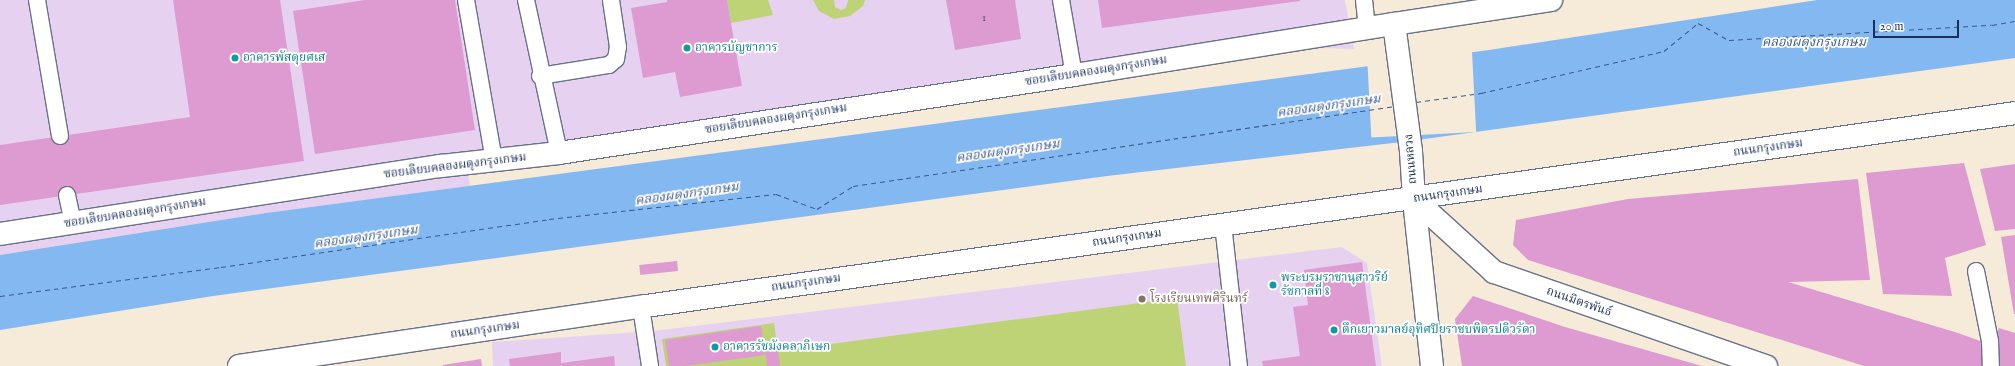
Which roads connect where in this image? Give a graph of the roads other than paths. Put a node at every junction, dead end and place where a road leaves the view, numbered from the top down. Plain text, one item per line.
1 (37, 0) edge
2 (466, 0) edge
3 (526, 0) edge
4 (611, 0) edge
5 (1061, 0) edge
6 (1364, 0) edge
7 (1551, 0) edge
8 (1394, 24) junction
9 (1367, 28) junction
10 (1074, 75) junction
11 (540, 76) junction
12 (2015, 113) edge
13 (60, 136) dead end
14 (558, 153) junction
15 (494, 161) junction
16 (67, 195) dead end
17 (1414, 199) junction
18 (73, 223) junction
19 (1223, 224) junction
20 (0, 234) edge
21 (1976, 271) dead end
22 (641, 307) junction
23 (239, 366) edge
24 (650, 366) edge
25 (1239, 366) edge
26 (1432, 366) edge
27 (1766, 366) edge
28 (1991, 366) edge

1 - 13 lane
2 - 15 lane
3 - 11 lane
4 - 11 lane
5 - 10 lane
6 - 9 lane
7 - 8 street, ซอยเลียบคลองผดุงกรุงเกษม
8 - 9 street, ซอยเลียบคลองผดุงกรุงเกษม
8 - 17 street, ถนนหลวง
9 - 10 street, ซอยเลียบคลองผดุงกรุงเกษม
10 - 14 street, ซอยเลียบคลองผดุงกรุงเกษม
11 - 14 lane
12 - 17 street, ถนนกรุงเกษม
14 - 15 street, ซอยเลียบคลองผดุงกรุงเกษม
15 - 18 street, ซอยเลียบคลองผดุงกรุงเกษม
16 - 18 lane
17 - 19 street, ถนนกรุงเกษม
17 - 26 street, ถนนหลวง
17 - 27 street, ถนนมิตรพันธ์
18 - 20 street, ซอยเลียบคลองผดุงกรุงเกษม
19 - 22 street, ถนนกรุงเกษม
19 - 25 lane
21 - 28 lane
22 - 23 street, ถนนกรุงเกษม
22 - 24 lane

